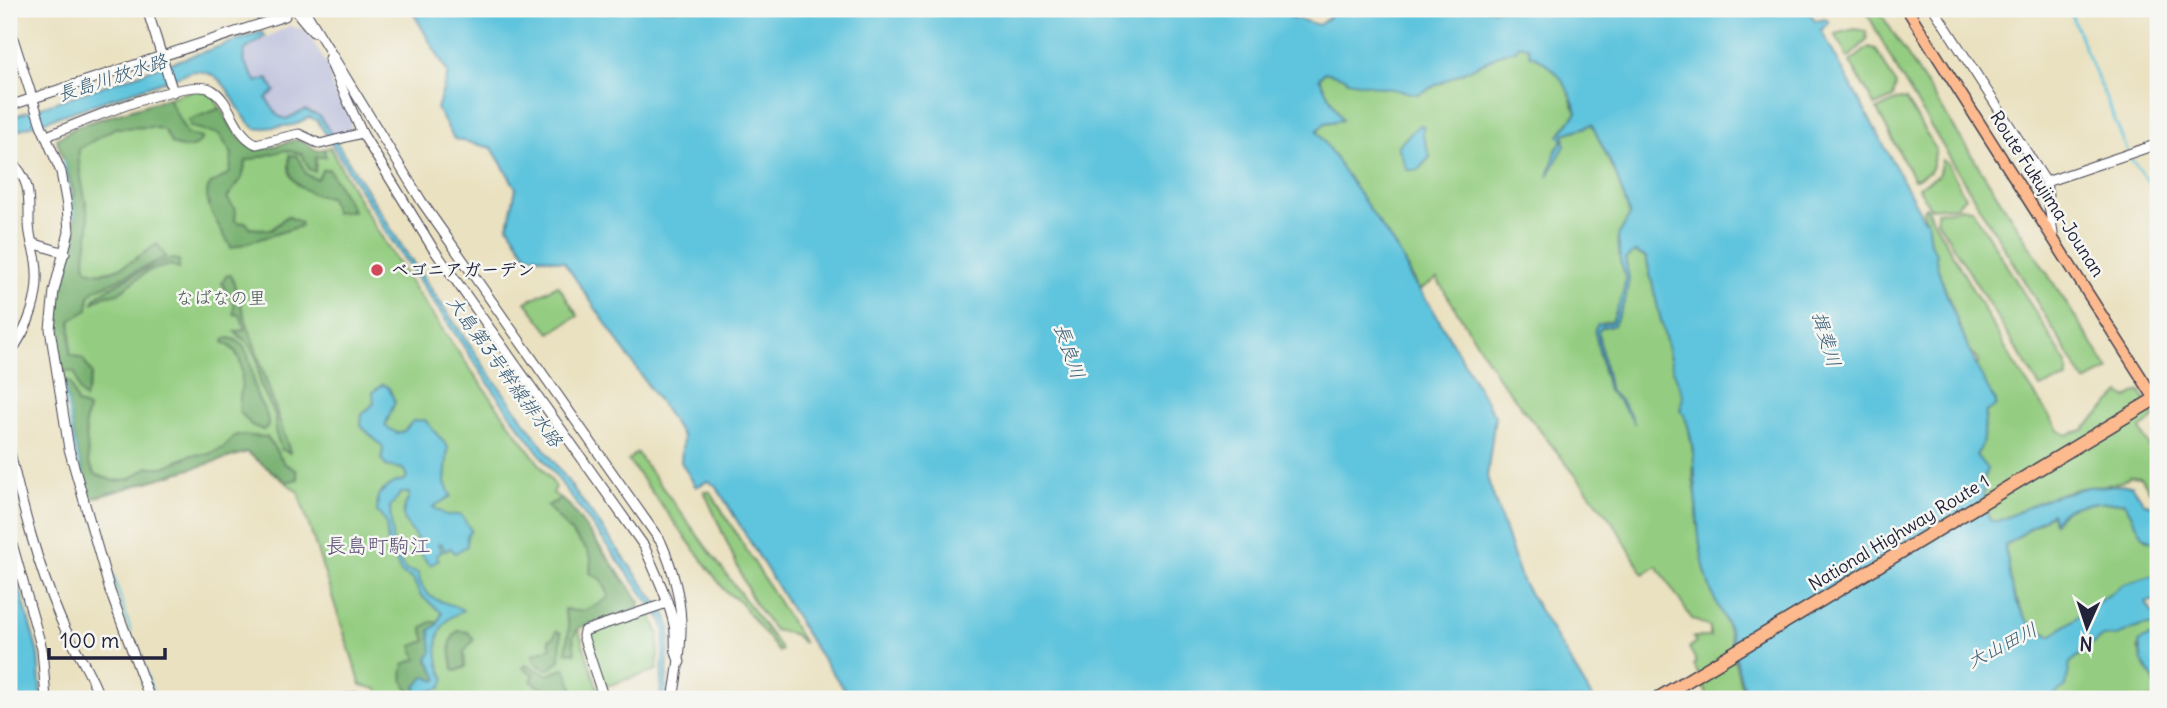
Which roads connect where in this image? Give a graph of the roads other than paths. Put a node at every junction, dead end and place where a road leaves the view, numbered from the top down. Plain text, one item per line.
1 (147, 9) edge
2 (281, 9) edge
3 (293, 9) edge
4 (304, 9) edge
5 (1908, 9) edge
6 (1934, 9) edge
7 (9, 26) edge
8 (324, 44) junction
9 (163, 58) junction
10 (173, 92) junction
11 (33, 101) junction
12 (9, 106) edge
13 (362, 133) junction
14 (47, 136) junction
15 (2158, 144) edge
16 (9, 159) edge
17 (2046, 182) junction
18 (2053, 234) junction
19 (32, 243) junction
20 (65, 253) junction
21 (9, 354) edge
22 (2157, 400) edge
23 (9, 448) edge
24 (10, 464) edge
25 (9, 534) edge
26 (660, 605) junction
27 (680, 662) junction
28 (1673, 696) edge
29 (46, 699) edge
30 (100, 699) edge
31 (150, 699) edge
32 (342, 699) edge
33 (371, 699) edge
34 (604, 699) edge
35 (673, 699) edge
36 (1657, 699) edge

1 - 9 street
2 - 9 street
3 - 8 street
4 - 8 street
5 - 18 main road, Route Fukujima-Jounan
6 - 17 street
7 - 11 street
8 - 13 street
8 - 27 street
9 - 10 street
9 - 11 street
10 - 13 street
10 - 14 street
11 - 12 street
11 - 14 street
13 - 26 street
14 - 20 street
15 - 17 street
16 - 19 street
17 - 18 street
18 - 22 main road, Route Fukujima-Jounan
19 - 20 street
19 - 21 street
20 - 31 street
22 - 28 highway, National Highway Route 1
23 - 24 street
24 - 30 street
25 - 29 street
26 - 27 street
26 - 34 street
27 - 35 street
28 - 36 highway, National Highway Route 1
32 - 33 street

